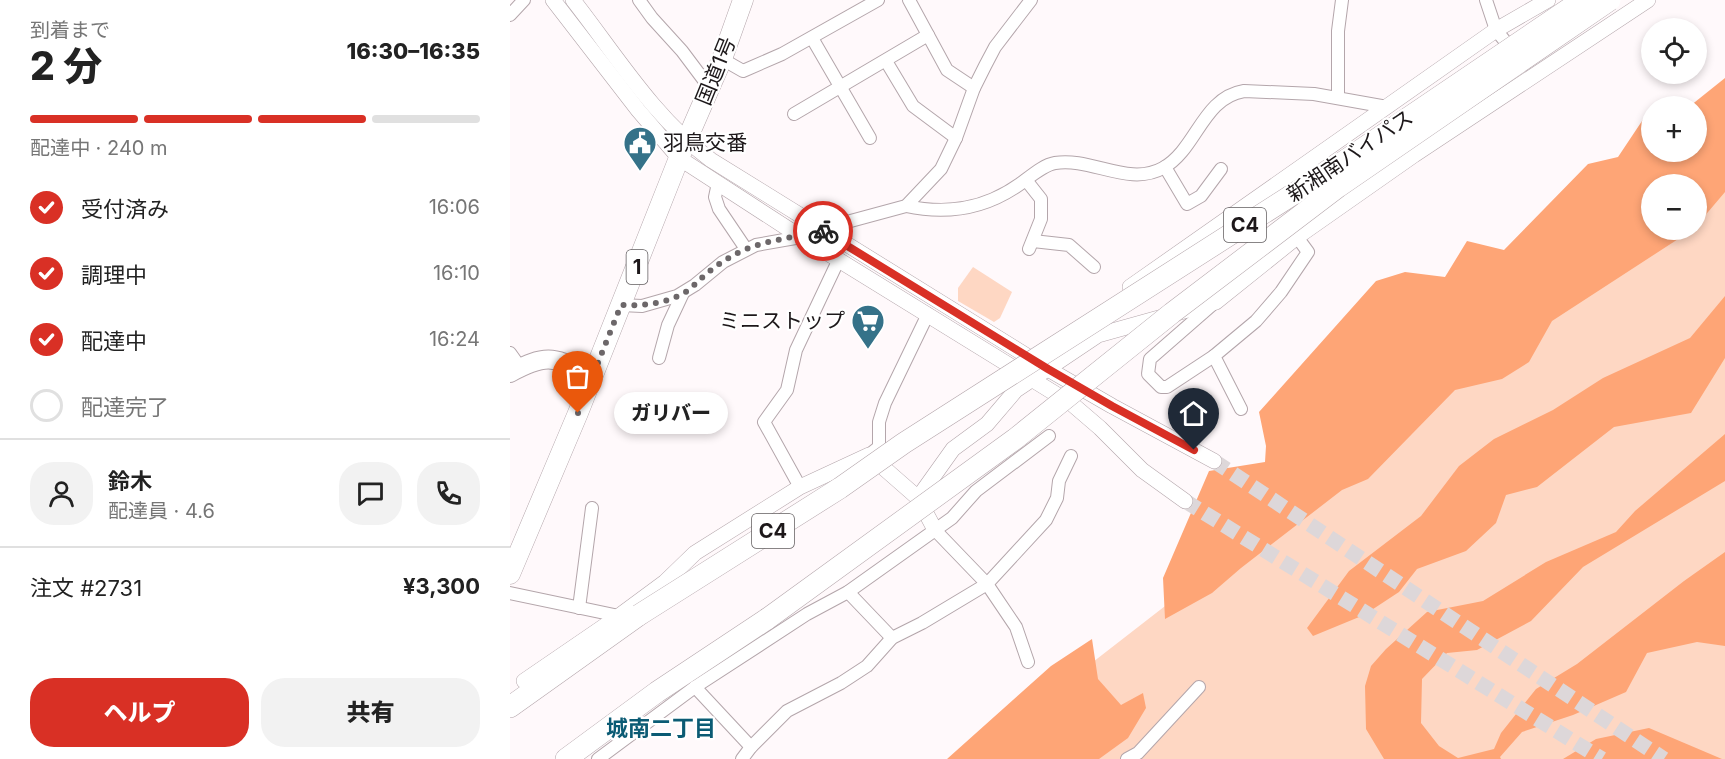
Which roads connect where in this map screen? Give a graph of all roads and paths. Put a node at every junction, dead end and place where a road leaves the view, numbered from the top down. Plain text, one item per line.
1 (524, 0) edge
2 (553, 0) edge
3 (573, 0) edge
4 (639, 0) edge
5 (743, 0) edge
6 (878, 0) edge
7 (909, 0) edge
8 (1031, 0) edge
9 (1342, 0) edge
10 (1486, 0) edge
11 (1548, 0) edge
12 (1582, 0) edge
13 (1610, 0) edge
14 (1648, 0) edge
15 (510, 15) edge
16 (1496, 30) junction
17 (928, 36) junction
18 (812, 38) junction
19 (722, 59) junction
20 (886, 61) junction
21 (1533, 75) junction
22 (710, 87) junction
23 (840, 87) junction
24 (974, 88) junction
25 (1338, 98) junction
26 (1387, 108) junction
27 (794, 114) dead end
28 (1370, 120) junction
29 (870, 138) dead end
30 (956, 138) junction
31 (683, 150) junction
32 (1399, 165) junction
33 (1165, 167) junction
34 (1221, 169) dead end
35 (1026, 180) junction
36 (718, 183) junction
37 (906, 206) junction
38 (820, 229) junction
39 (801, 237) junction
40 (1297, 237) junction
41 (746, 249) junction
42 (839, 259) junction
43 (1094, 267) dead end
44 (682, 293) junction
45 (1216, 302) junction
46 (621, 305) junction
47 (928, 314) junction
48 (1098, 335) junction
49 (1214, 356) junction
50 (659, 358) dead end
51 (514, 365) edge
52 (1048, 369) junction
53 (592, 375) junction
54 (1032, 380) junction
55 (1240, 409) dead end
56 (1049, 436) dead end
57 (869, 455) junction
58 (1071, 456) dead end
59 (1214, 461) tunnel mouth
60 (800, 487) junction
61 (918, 498) junction
62 (1185, 501) tunnel mouth
63 (592, 508) dead end
64 (935, 530) junction
65 (510, 574) edge
66 (987, 584) junction
67 (848, 592) junction
68 (510, 593) edge
69 (579, 608) junction
70 (629, 615) junction
71 (892, 638) junction
72 (1028, 662) dead end
73 (524, 681) dead end
74 (695, 687) junction
75 (1199, 687) dead end
76 (510, 707) edge
77 (751, 747) junction
78 (566, 759) edge
79 (598, 759) edge
80 (742, 759) edge
81 (1127, 759) edge

1 - 15 street
2 - 31 street
3 - 31 street
4 - 22 street
5 - 19 highway, 国道1号 / 1
6 - 18 street
7 - 17 street
8 - 24 street
9 - 25 street
10 - 16 street
11 - 16 street
12 - 70 highway, 新湘南バイパス / C4, bridge
13 - 78 highway, 新湘南バイパス / C4, bridge
14 - 21 street
16 - 21 street
16 - 26 street
17 - 20 street
17 - 24 street
18 - 19 street
18 - 23 street
19 - 22 highway, 国道1号 / 1
20 - 23 street
20 - 30 street
21 - 32 street
22 - 31 highway, 国道1号 / 1
23 - 27 street
23 - 29 street
24 - 30 street
25 - 26 street
25 - 33 street
26 - 28 street
28 - 32 street
28 - 48 street
30 - 37 street
31 - 36 street
31 - 38 street
31 - 46 highway, 国道1号 / 1
32 - 40 street
33 - 34 street
33 - 35 street
35 - 37 street
35 - 43 street
36 - 39 street
36 - 41 street
37 - 38 street
38 - 39 street
38 - 52 street
39 - 41 street
39 - 42 street
40 - 45 street
40 - 49 street
41 - 44 street
42 - 47 street
42 - 60 street
44 - 46 street
44 - 50 street
45 - 48 street
45 - 49 street
46 - 53 highway, 国道1号 / 1
47 - 54 street
47 - 57 street
48 - 52 street
49 - 55 street
51 - 53 main road
52 - 54 street
52 - 59 street
53 - 65 highway, 国道1号 / 1
54 - 61 street
54 - 62 street
56 - 64 street
57 - 60 street
57 - 61 street
58 - 66 street
60 - 70 street
61 - 64 street
63 - 69 street
64 - 66 street
64 - 67 street
66 - 71 street
66 - 72 street
67 - 71 street
67 - 74 street
68 - 69 street
69 - 70 street
70 - 73 street
70 - 76 highway, C4
71 - 77 street
74 - 77 street
74 - 79 street
75 - 81 street
77 - 80 street

